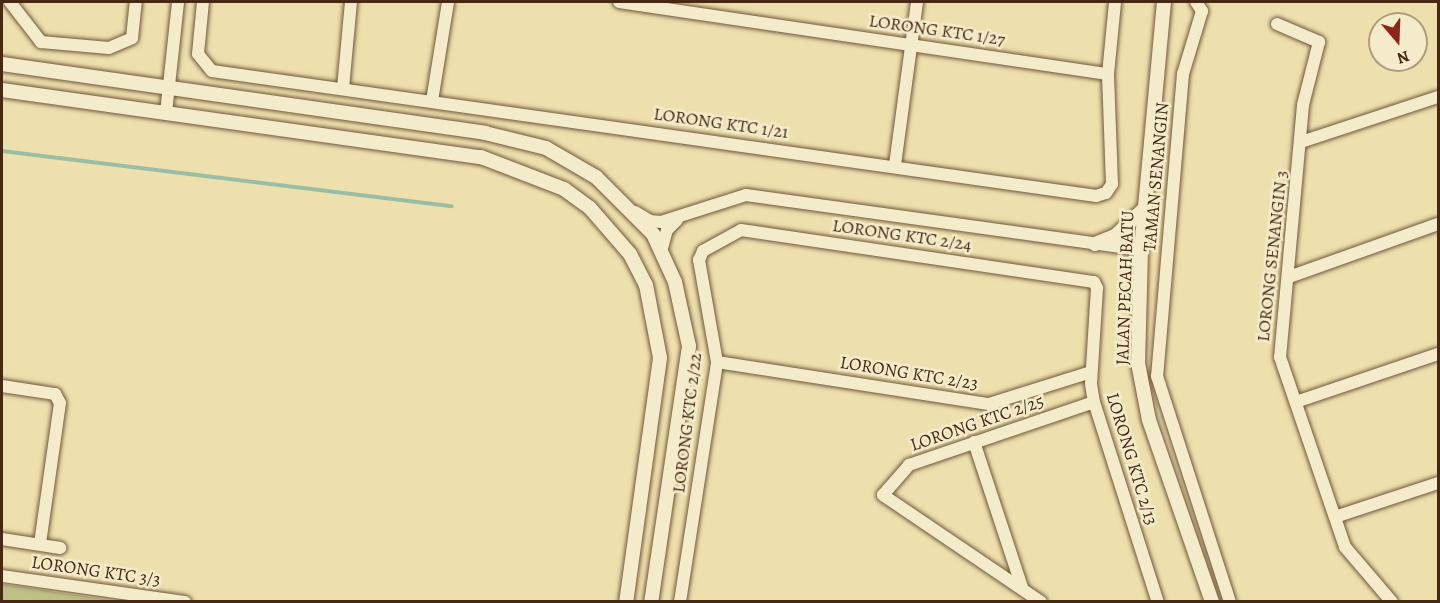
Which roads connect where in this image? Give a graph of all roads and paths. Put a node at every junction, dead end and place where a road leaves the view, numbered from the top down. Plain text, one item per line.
1 (10, 2) edge
2 (136, 2) edge
3 (178, 2) edge
4 (203, 2) edge
5 (351, 2) edge
6 (448, 2) edge
7 (619, 2) edge
8 (917, 2) edge
9 (1115, 2) edge
10 (1164, 2) edge
11 (1196, 2) edge
12 (1277, 24) dead end
13 (911, 45) junction
14 (2, 64) edge
15 (1108, 74) junction
16 (168, 88) junction
17 (343, 88) junction
18 (2, 90) edge
19 (1438, 97) edge
20 (432, 101) junction
21 (166, 113) junction
22 (1301, 142) junction
23 (895, 165) junction
24 (1145, 208) junction
25 (632, 210) junction
26 (677, 220) junction
27 (1438, 224) edge
28 (1095, 244) junction
29 (1141, 250) junction
30 (703, 251) joint
31 (661, 252) junction
32 (1288, 277) junction
33 (1097, 288) joint
34 (1438, 354) edge
35 (717, 362) junction
36 (1091, 372) junction
37 (2, 386) edge
38 (1094, 402) junction
39 (1296, 402) junction
40 (974, 442) junction
41 (1438, 483) edge
42 (1335, 517) junction
43 (2, 539) edge
44 (40, 544) junction
45 (60, 548) dead end
46 (2, 576) edge
47 (1022, 587) junction
48 (185, 602) edge
49 (626, 602) edge
50 (651, 602) edge
51 (680, 602) edge
52 (1041, 602) edge
53 (1158, 602) edge
54 (1212, 602) edge
55 (1230, 602) edge
56 (1392, 602) edge

1 - 2 street
3 - 16 street
4 - 17 street, LORONG KTC 1/21
5 - 17 street
6 - 20 street
7 - 13 street, LORONG KTC 1/27
8 - 13 street
9 - 15 street, LORONG KTC 1/21
10 - 24 street, JALAN PECAH BATU
11 - 55 street, TAMAN SENANGIN
12 - 22 street, LORONG SENANGIN 3
13 - 15 street, LORONG KTC 1/27
13 - 23 street
14 - 16 street
15 - 23 street, LORONG KTC 1/21
16 - 21 street
16 - 25 street
17 - 20 street, LORONG KTC 1/21
18 - 21 street
19 - 22 street
20 - 23 street, LORONG KTC 1/21
21 - 49 street
22 - 32 street, LORONG SENANGIN 3
24 - 28 street
24 - 29 street, JALAN PECAH BATU
25 - 26 street
25 - 31 street
26 - 28 street
26 - 31 street
27 - 32 street
28 - 29 street
29 - 54 street, JALAN PECAH BATU
30 - 33 street, LORONG KTC 2/24
30 - 35 street, LORONG KTC 2/22
31 - 50 street
32 - 39 street, LORONG SENANGIN 3
33 - 36 street, LORONG KTC 2/13
34 - 39 street
35 - 36 street, LORONG KTC 2/23
35 - 51 street, LORONG KTC 2/22
36 - 38 street, LORONG KTC 2/13
37 - 44 street
38 - 40 street, LORONG KTC 2/25
38 - 53 street, LORONG KTC 2/13
39 - 42 street, LORONG SENANGIN 3
40 - 47 street
40 - 47 street, LORONG KTC 2/25
41 - 42 street
42 - 56 street, LORONG SENANGIN 3
43 - 44 street
44 - 45 street
46 - 48 street, LORONG KTC 3/3
47 - 52 street

